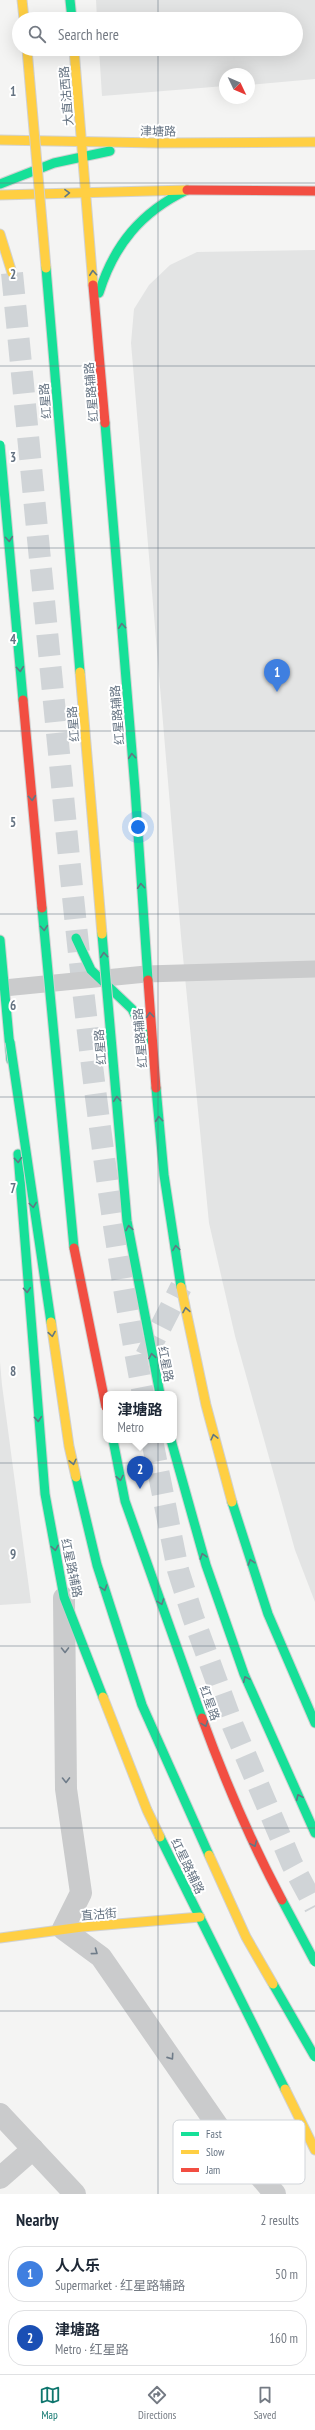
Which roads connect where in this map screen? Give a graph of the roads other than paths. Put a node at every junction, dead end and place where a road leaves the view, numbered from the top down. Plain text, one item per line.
1 (22, 0) edge
2 (70, 0) edge
3 (23, 12) edge
4 (71, 12) edge
5 (28, 56) edge
6 (75, 56) edge
7 (0, 140) edge
8 (82, 140) junction
9 (315, 142) edge
10 (158, 143) junction
11 (84, 154) junction
12 (0, 184) edge
13 (187, 190) junction
14 (315, 191) edge
15 (87, 193) junction
16 (0, 195) edge
17 (0, 234) edge
18 (12, 273) tunnel mouth
19 (96, 312) junction
20 (0, 444) edge
21 (76, 938) dead end
22 (0, 940) edge
23 (315, 969) edge
24 (146, 974) junction
25 (98, 978) junction
26 (4, 988) junction
27 (10, 1042) junction
28 (153, 1054) junction
29 (159, 1391) edge
30 (103, 1392) edge
31 (114, 1443) edge
32 (172, 1443) edge
33 (64, 1597) junction
34 (315, 1723) edge
35 (315, 1833) edge
36 (200, 1917) junction
37 (63, 1930) junction
38 (0, 1938) edge
39 (315, 1962) edge
40 (315, 2057) edge
41 (0, 2114) edge
42 (214, 2120) edge
43 (300, 2120) edge
44 (305, 2130) edge
45 (33, 2149) junction
46 (315, 2150) edge
47 (0, 2178) edge
48 (266, 2184) edge
49 (75, 2194) edge
50 (275, 2194) edge

1 - 3 main road
2 - 4 main road
29 -> 5 main road, 红星路, bridge
6 - 8 main road, 大直沽西路
7 - 8 main road, 津塘路
8 - 10 main road, 津塘路
8 - 11 main road, 红星路辅路
9 - 10 main road, 津塘路
10 - 11 main road
11 - 12 main road
11 - 15 main road, 红星路辅路
13 - 14 main road
13 - 15 main road
13 - 19 main road
16 -> 15 main road
19 -> 15 main road, 红星路辅路
17 - 18 main road
24 -> 19 main road, 红星路辅路
20 -> 30 main road, bridge
21 - 25 main road
22 - 26 main road, 红星路辅路
23 - 24 lane
24 - 25 lane
28 -> 24 main road, 红星路辅路
25 - 26 lane
25 - 28 main road
26 - 27 main road, 红星路辅路
27 -> 33 main road, 红星路辅路
27 -> 40 main road, bridge
34 -> 28 main road, 红星路辅路
31 -> 39 main road, 红星路, bridge
35 -> 32 main road
33 - 36 main road, 红星路辅路
33 -> 37 street
36 - 37 main road, 直沽街
36 - 43 main road, 红星路辅路
37 - 38 main road, 直沽街
37 -> 42 street
41 - 45 street
44 - 46 main road, 红星路辅路
45 - 47 street
45 - 49 street
48 -> 50 street

